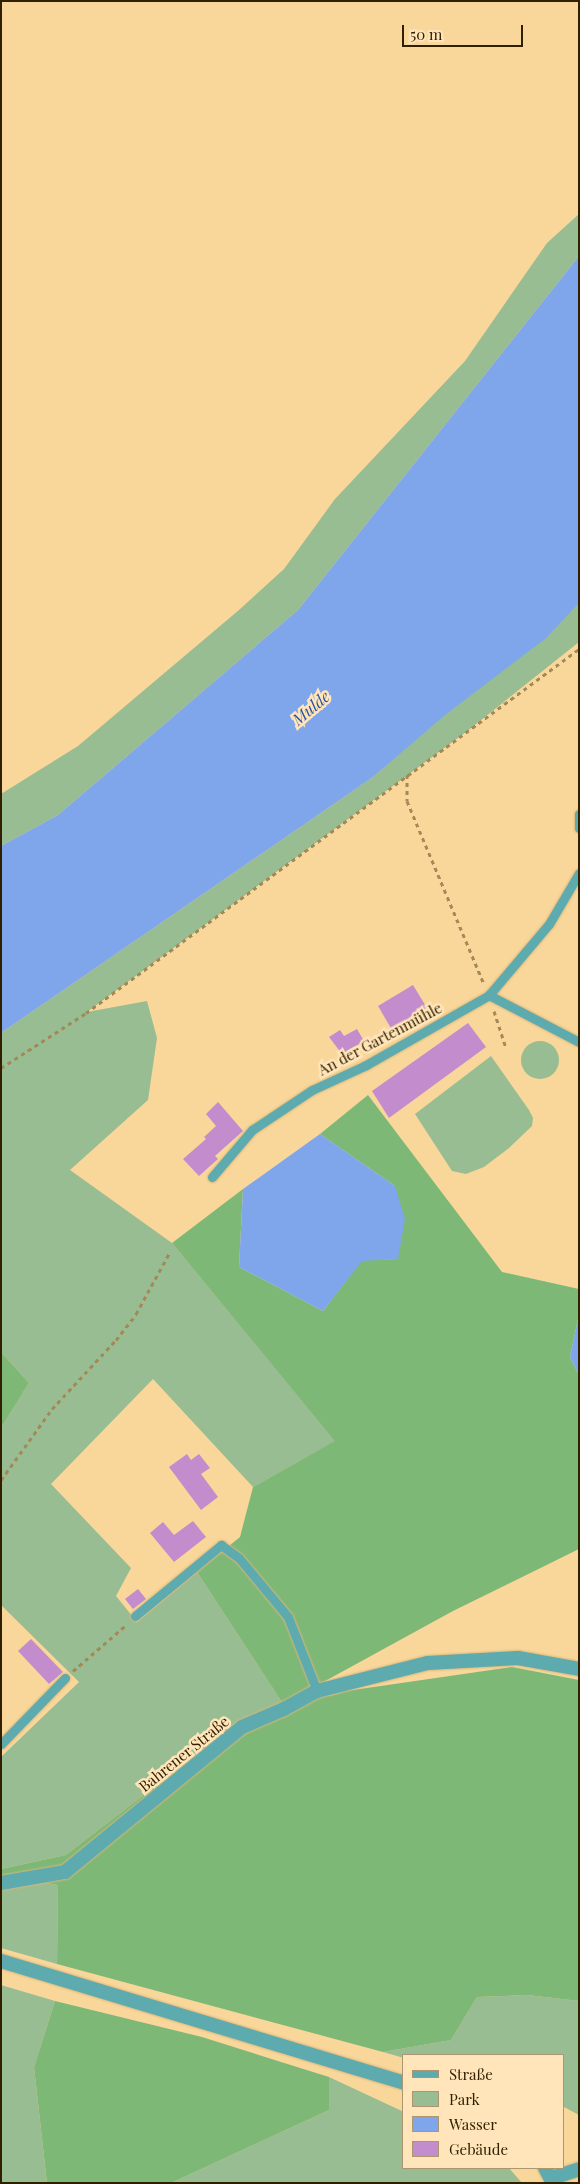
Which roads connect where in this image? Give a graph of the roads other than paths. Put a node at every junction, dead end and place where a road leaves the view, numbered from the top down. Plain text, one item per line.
1 (579, 814) edge
2 (579, 828) edge
3 (579, 873) edge
4 (489, 995) junction
5 (579, 1042) edge
6 (212, 1177) dead end
7 (135, 1616) road end
8 (579, 1669) edge
9 (66, 1678) road end
10 (317, 1691) junction
11 (1, 1744) edge
12 (1, 1883) edge
13 (1, 1961) edge
14 (402, 2082) edge
15 (579, 2170) edge
16 (550, 2176) edge

1 - 2 lane
3 - 4 lane
4 - 5 lane
4 - 6 lane, An der Gartenmühle
7 - 10 lane
8 - 10 street, Bahrener Straße
9 - 11 lane
10 - 12 street, Bahrener Straße
13 - 14 street
15 - 16 street

